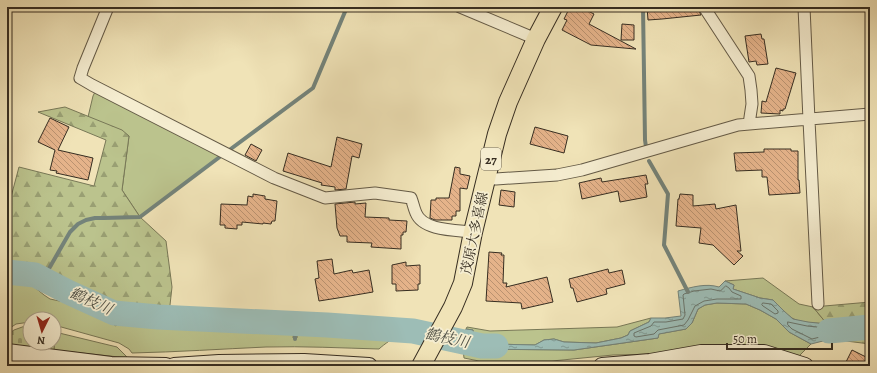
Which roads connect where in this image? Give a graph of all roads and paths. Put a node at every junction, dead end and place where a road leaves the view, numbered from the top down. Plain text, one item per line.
1 (108, 7) edge
2 (460, 7) edge
3 (553, 7) edge
4 (704, 7) edge
5 (804, 7) edge
6 (536, 39) junction
7 (870, 114) edge
8 (809, 120) junction
9 (749, 124) junction
10 (486, 178) junction
11 (473, 232) junction
12 (818, 304) dead end
13 (7, 352) edge
14 (424, 360) edge
15 (166, 366) edge
16 (174, 366) edge
17 (369, 366) edge
18 (602, 366) edge
19 (805, 366) edge

1 - 11 street
2 - 6 street
3 - 6 main road, 茂原大多喜線 / 27
4 - 9 street
5 - 8 street
6 - 10 main road, 茂原大多喜線 / 27
7 - 8 street
8 - 9 street
8 - 12 street
9 - 10 street
10 - 11 main road, 茂原大多喜線 / 27
11 - 14 main road, 茂原大多喜線 / 27
13 - 15 main road
16 - 17 main road
18 - 19 main road

